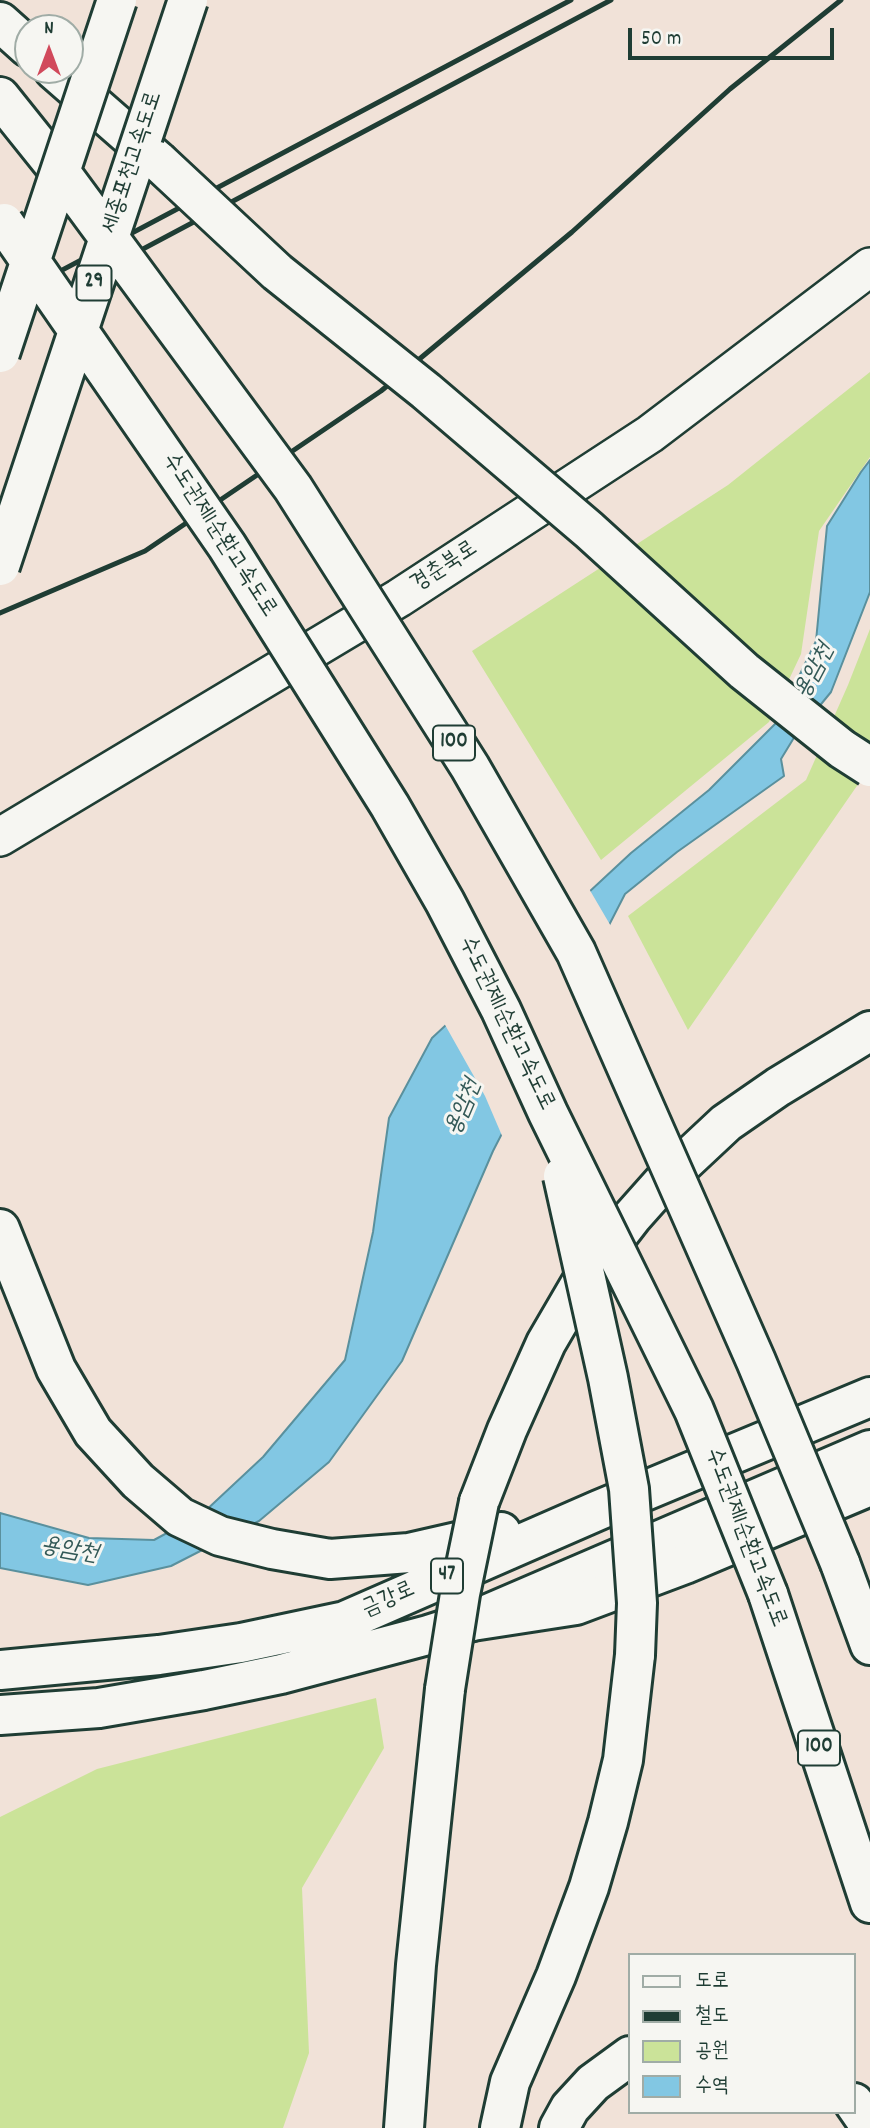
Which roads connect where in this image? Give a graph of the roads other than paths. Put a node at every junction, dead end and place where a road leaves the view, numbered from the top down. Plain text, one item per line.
1 (117, 0) edge
2 (188, 0) edge
3 (0, 22) edge
4 (14, 34) edge
5 (70, 84) edge
6 (0, 97) edge
7 (2, 220) edge
8 (870, 267) edge
9 (0, 353) edge
10 (0, 566) edge
11 (870, 767) edge
12 (0, 837) edge
13 (870, 1031) edge
14 (548, 1112) junction
15 (0, 1229) edge
16 (870, 1396) edge
17 (870, 1450) edge
18 (870, 1486) edge
19 (599, 1510) junction
20 (472, 1620) junction
21 (870, 1645) edge
22 (0, 1670) edge
23 (0, 1716) edge
24 (870, 1903) edge
25 (628, 2057) edge
26 (856, 2106) edge
27 (870, 2126) edge
28 (404, 2128) edge
29 (500, 2128) edge
30 (559, 2128) edge

1 - 9 highway, bridge
2 - 10 highway, 세종포천고속도로 / 29, bridge
3 - 4 highway
5 - 11 highway, bridge
6 - 21 highway, 100, bridge
7 - 14 highway, 수도권제1순환고속도로 / 100, bridge
8 - 12 street, 경춘북로
13 - 28 highway, bridge
14 - 24 highway, 수도권제1순환고속도로 / 100, bridge
14 - 29 highway, bridge
15 - 19 highway
16 - 19 highway, 금강로 / 47
17 - 20 highway, 금강로 / 47
18 - 20 highway
19 - 22 highway, 금강로 / 47
20 - 23 highway, 금강로 / 47
25 - 30 highway
26 - 27 highway

